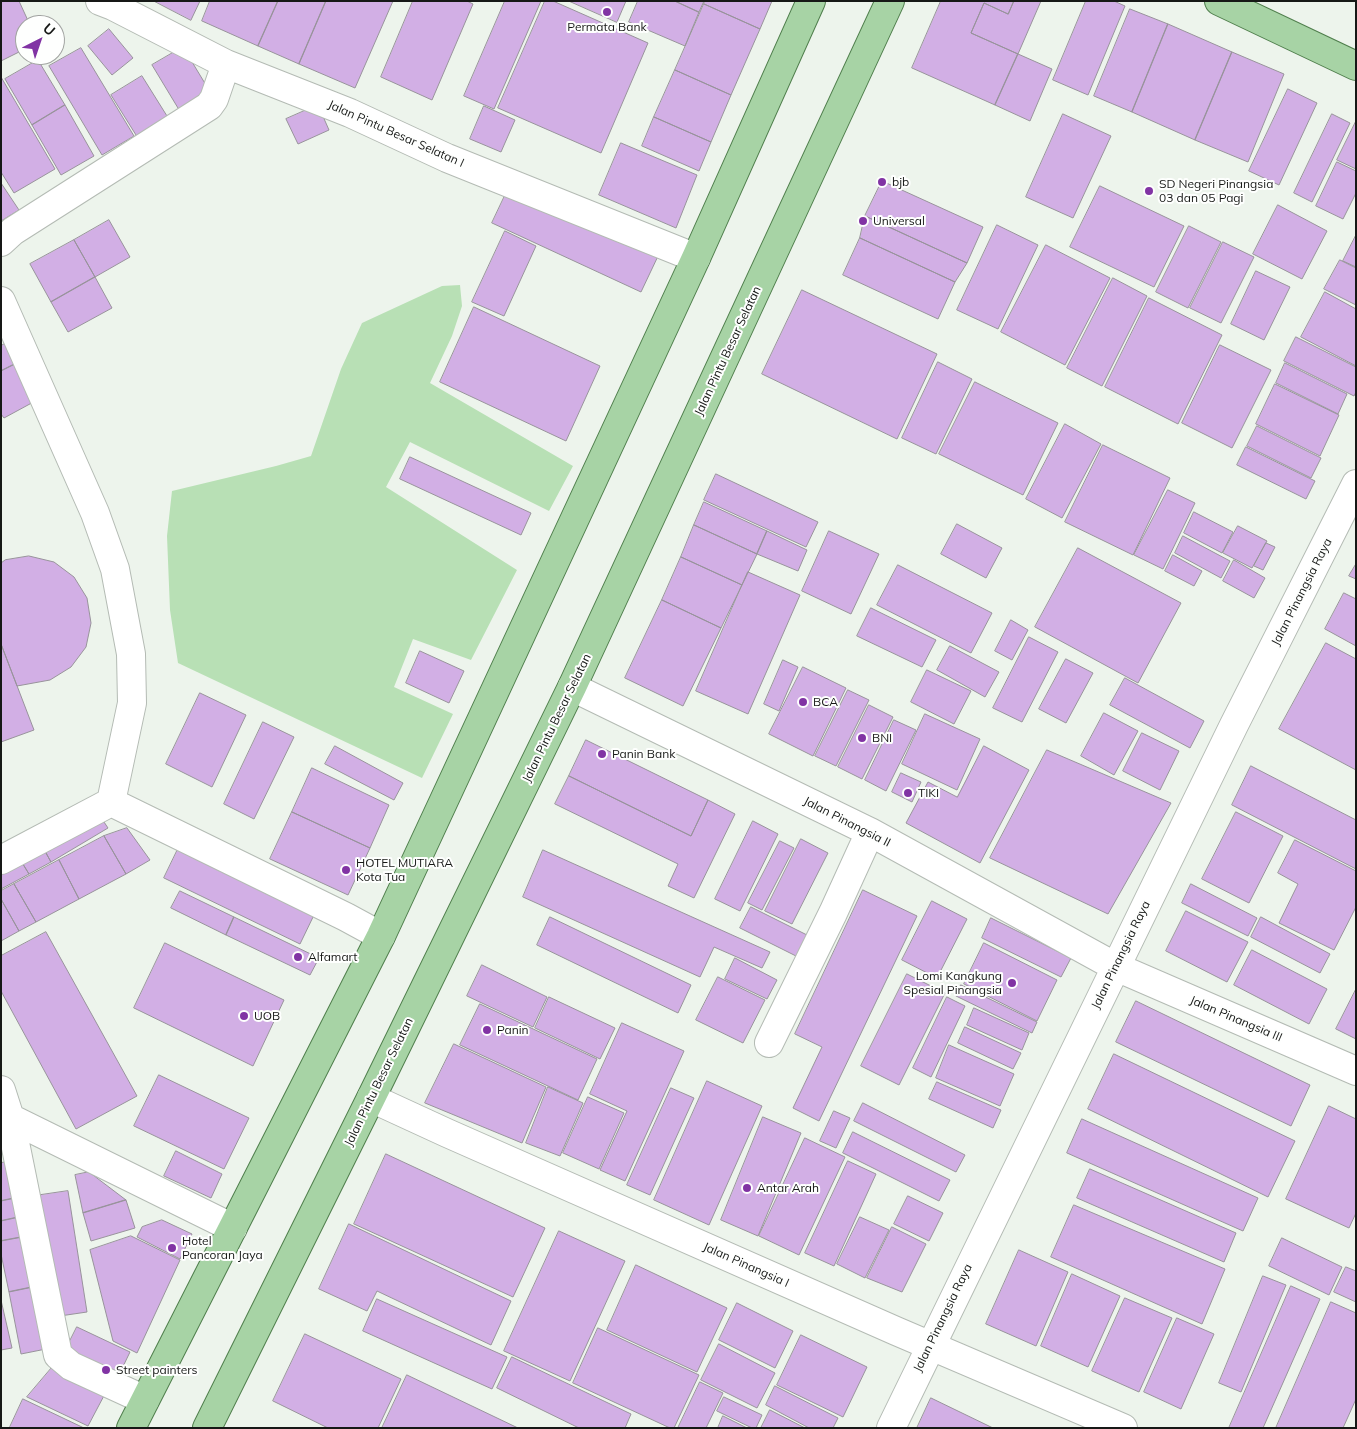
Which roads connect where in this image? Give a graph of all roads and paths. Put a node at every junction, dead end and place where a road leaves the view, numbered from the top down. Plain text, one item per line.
1 (100, 1) edge
2 (811, 1) edge
3 (890, 1) edge
4 (1219, 1) edge
5 (226, 64) junction
6 (1356, 66) edge
7 (1, 242) edge
8 (696, 258) junction
9 (1, 301) edge
10 (1355, 489) edge
11 (572, 688) junction
12 (111, 802) junction
13 (870, 832) junction
14 (1, 860) edge
15 (380, 936) junction
16 (1116, 967) junction
17 (769, 1044) dead end
18 (1356, 1071) edge
19 (1, 1090) edge
20 (371, 1098) junction
21 (10, 1118) junction
22 (233, 1228) junction
23 (930, 1345) junction
24 (145, 1400) junction
25 (1068, 1418) edge
26 (131, 1428) edge
27 (207, 1428) edge
28 (890, 1428) edge
29 (1123, 1428) edge

1 - 5 street, Jalan Pintu Besar Selatan I
2 - 8 main road
3 - 11 main road, Jalan Pintu Besar Selatan
4 - 6 main road
5 - 7 street
5 - 8 street, Jalan Pintu Besar Selatan I
8 - 15 main road
9 - 12 street
10 - 16 street, Jalan Pinangsia Raya
11 - 13 street, Jalan Pinangsia II
11 - 20 main road, Jalan Pintu Besar Selatan
12 - 14 street
12 - 15 street
13 - 16 street, Jalan Pinangsia II
13 - 17 street
15 - 22 main road
16 - 18 street, Jalan Pinangsia III
16 - 23 street, Jalan Pinangsia Raya
19 - 21 street
20 - 23 street, Jalan Pinangsia I
20 - 27 main road, Jalan Pintu Besar Selatan
21 - 22 street
21 - 24 street
22 - 24 main road
23 - 25 street, Jalan Pinangsia I
23 - 28 street, Jalan Pinangsia Raya
24 - 26 main road
25 - 29 street, Jalan Pinangsia I

